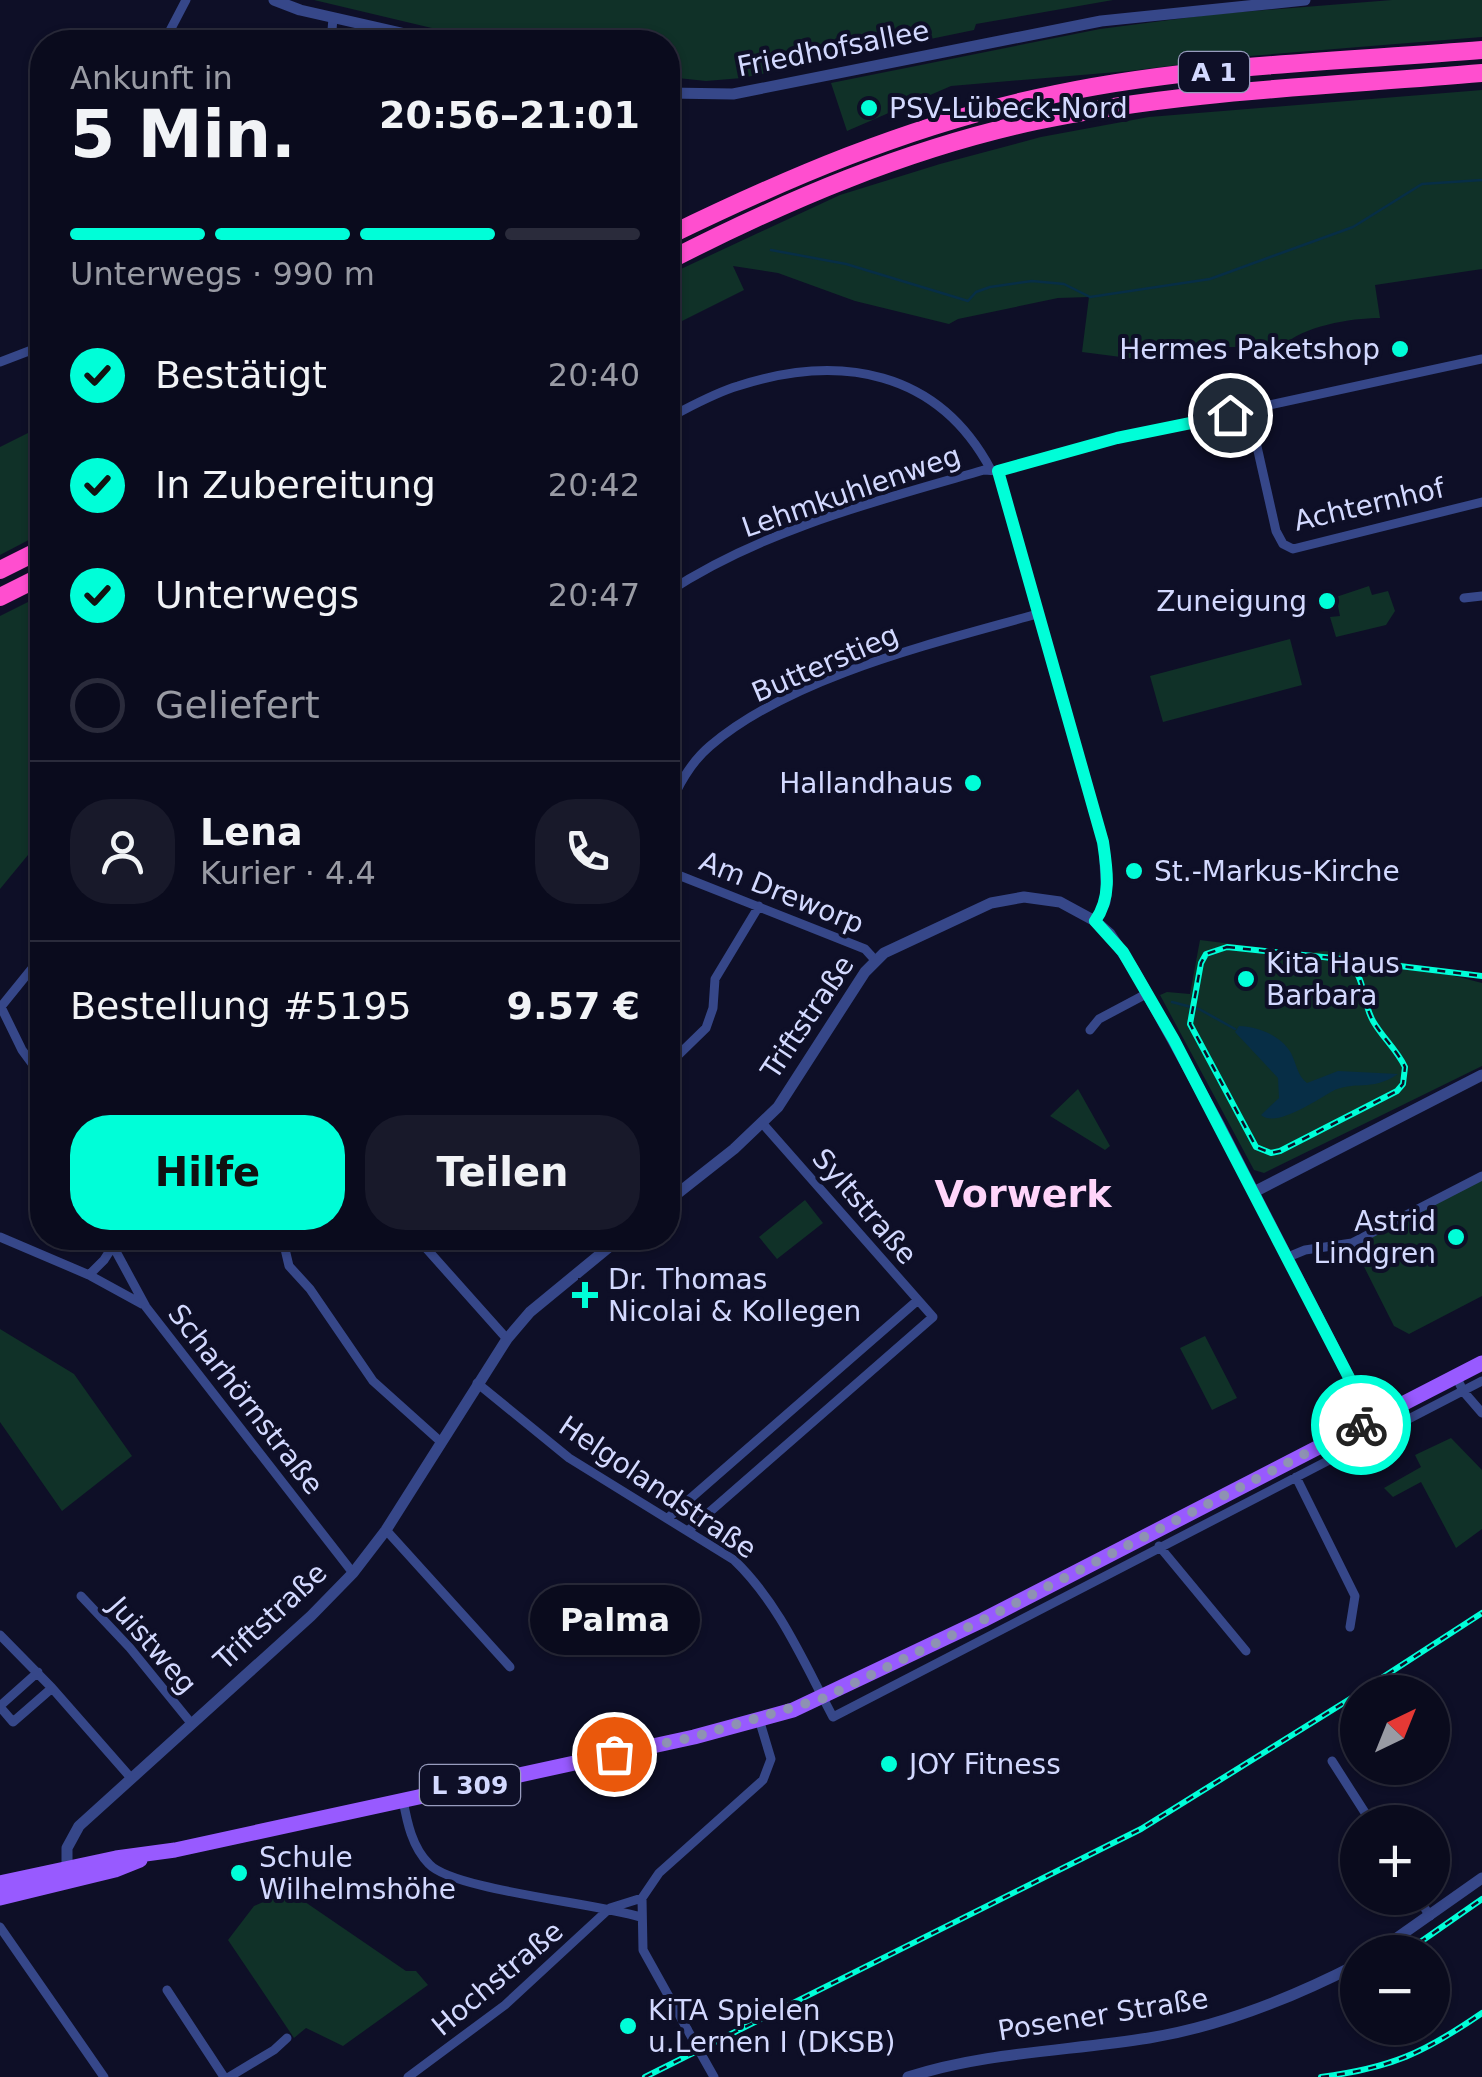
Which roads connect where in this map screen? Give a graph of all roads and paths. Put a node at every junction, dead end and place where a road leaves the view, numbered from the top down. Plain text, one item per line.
1 (186, 0) edge
2 (274, 0) edge
3 (1305, 0) edge
4 (334, 18) junction
5 (170, 30) edge
6 (332, 30) edge
7 (388, 30) edge
8 (1482, 50) edge
9 (1482, 74) edge
10 (680, 93) edge
11 (680, 230) edge
12 (680, 256) edge
13 (30, 351) edge
14 (1482, 359) edge
15 (0, 362) edge
16 (1249, 411) junction
17 (680, 412) edge
18 (995, 471) junction
19 (1482, 502) edge
20 (30, 555) edge
21 (0, 570) edge
22 (30, 582) edge
23 (680, 585) edge
24 (1482, 596) edge
25 (0, 597) edge
26 (1464, 598) dead end
27 (1037, 614) junction
28 (680, 784) edge
29 (680, 876) edge
30 (759, 906) junction
31 (1095, 921) junction
32 (876, 960) junction
33 (30, 971) edge
34 (1148, 993) junction
35 (0, 1008) edge
36 (1090, 1030) dead end
37 (680, 1053) edge
38 (30, 1061) edge
39 (1482, 1075) edge
40 (764, 1124) junction
41 (1482, 1176) edge
42 (680, 1191) edge
43 (1254, 1192) junction
44 (0, 1237) edge
45 (30, 1250) edge
46 (30, 1250) edge
47 (109, 1250) edge
48 (120, 1250) edge
49 (285, 1250) edge
50 (427, 1250) edge
51 (605, 1250) edge
52 (1288, 1257) junction
53 (88, 1275) junction
54 (918, 1300) junction
55 (146, 1306) junction
56 (507, 1338) junction
57 (1482, 1363) edge
58 (826, 1380) junction
59 (477, 1382) junction
60 (1482, 1382) edge
61 (1460, 1384) junction
62 (841, 1397) junction
63 (1482, 1413) edge
64 (1371, 1420) junction
65 (441, 1442) junction
66 (748, 1448) junction
67 (764, 1465) junction
68 (1296, 1477) junction
69 (668, 1518) junction
70 (386, 1530) junction
71 (689, 1530) junction
72 (1160, 1546) junction
73 (353, 1573) junction
74 (81, 1596) dead end
75 (1350, 1628) dead end
76 (0, 1635) edge
77 (1246, 1651) dead end
78 (510, 1667) dead end
79 (38, 1672) junction
80 (52, 1688) junction
81 (824, 1698) junction
82 (0, 1707) edge
83 (759, 1718) junction
84 (191, 1723) junction
85 (1332, 1761) dead end
86 (131, 1778) junction
87 (402, 1800) junction
88 (1360, 1805) edge
89 (67, 1876) junction
90 (1482, 1878) edge
91 (0, 1884) edge
92 (0, 1898) edge
93 (642, 1898) junction
94 (610, 1908) junction
95 (1430, 1916) joint
96 (640, 1917) junction
97 (0, 1927) edge
98 (1402, 1935) edge
99 (1340, 1973) edge
100 (167, 1990) dead end
101 (286, 2038) dead end
102 (104, 2077) edge
103 (226, 2077) edge
104 (408, 2077) edge
105 (714, 2077) edge
106 (908, 2077) edge

1 - 5 street
2 - 4 street
3 - 10 street, Friedhofsallee
4 - 6 street
4 - 7 street
8 - 11 highway, A 1
9 - 12 highway, A 1
13 - 15 street
14 - 16 street, Lehmkuhlenweg
16 - 18 street, Lehmkuhlenweg
16 - 19 street, Achternhof
17 - 18 street
18 - 23 street, Lehmkuhlenweg
18 - 27 street
20 - 21 highway
22 - 25 highway
24 - 26 street
27 - 28 street, Butterstieg
27 - 31 street
29 - 30 street, Am Dreworp
30 - 32 street, Am Dreworp
30 - 37 street
31 - 32 street, Triftstraße
31 - 34 street, Triftstraße
32 - 40 street, Triftstraße
33 - 35 street
34 - 36 street
34 - 43 street, Triftstraße
35 - 38 street
39 - 43 street
40 - 42 street, Triftstraße
40 - 54 street, Syltstraße
41 - 52 street
43 - 52 street, Triftstraße
44 - 45 street
46 - 53 street
47 - 53 street
48 - 55 street, Scharhörnstraße
49 - 65 street
50 - 56 street
51 - 56 street, Triftstraße
52 - 64 street, Triftstraße
53 - 55 street
54 - 58 street
54 - 62 street, Syltstraße
55 - 73 street, Scharhörnstraße
56 - 59 street, Triftstraße
57 - 61 main road, L 309
58 - 62 street
58 - 66 street
59 - 65 street, Triftstraße
59 - 69 street, Helgolandstraße
60 - 61 street
61 - 63 street
61 - 64 main road, L 309
61 - 68 street
62 - 67 street
64 - 81 main road, L 309
65 - 70 street, Triftstraße
66 - 67 street
66 - 69 street
67 - 71 street
68 - 72 street
68 - 75 street
69 - 71 street, Helgolandstraße
70 - 73 street, Triftstraße
70 - 78 street
71 - 81 street, Helgolandstraße
72 - 77 street
72 - 81 street
73 - 84 street, Triftstraße
74 - 84 street, Juistweg
76 - 79 street
79 - 80 street
79 - 82 street
80 - 82 street
80 - 86 street
81 - 83 main road, L 309
83 - 87 main road, L 309
83 - 93 street
84 - 86 street, Triftstraße
85 - 88 street
86 - 89 street, Triftstraße
87 - 89 main road, L 309
87 - 94 street
89 - 91 main road, L 309
89 - 92 main road, L 309
90 - 95 street
93 - 94 street, Hochstraße
93 - 96 street
94 - 96 street
94 - 104 street, Hochstraße
95 - 98 street
96 - 105 street, bridge
97 - 102 street
99 - 106 street, Posener Straße
100 - 103 street
101 - 103 street

